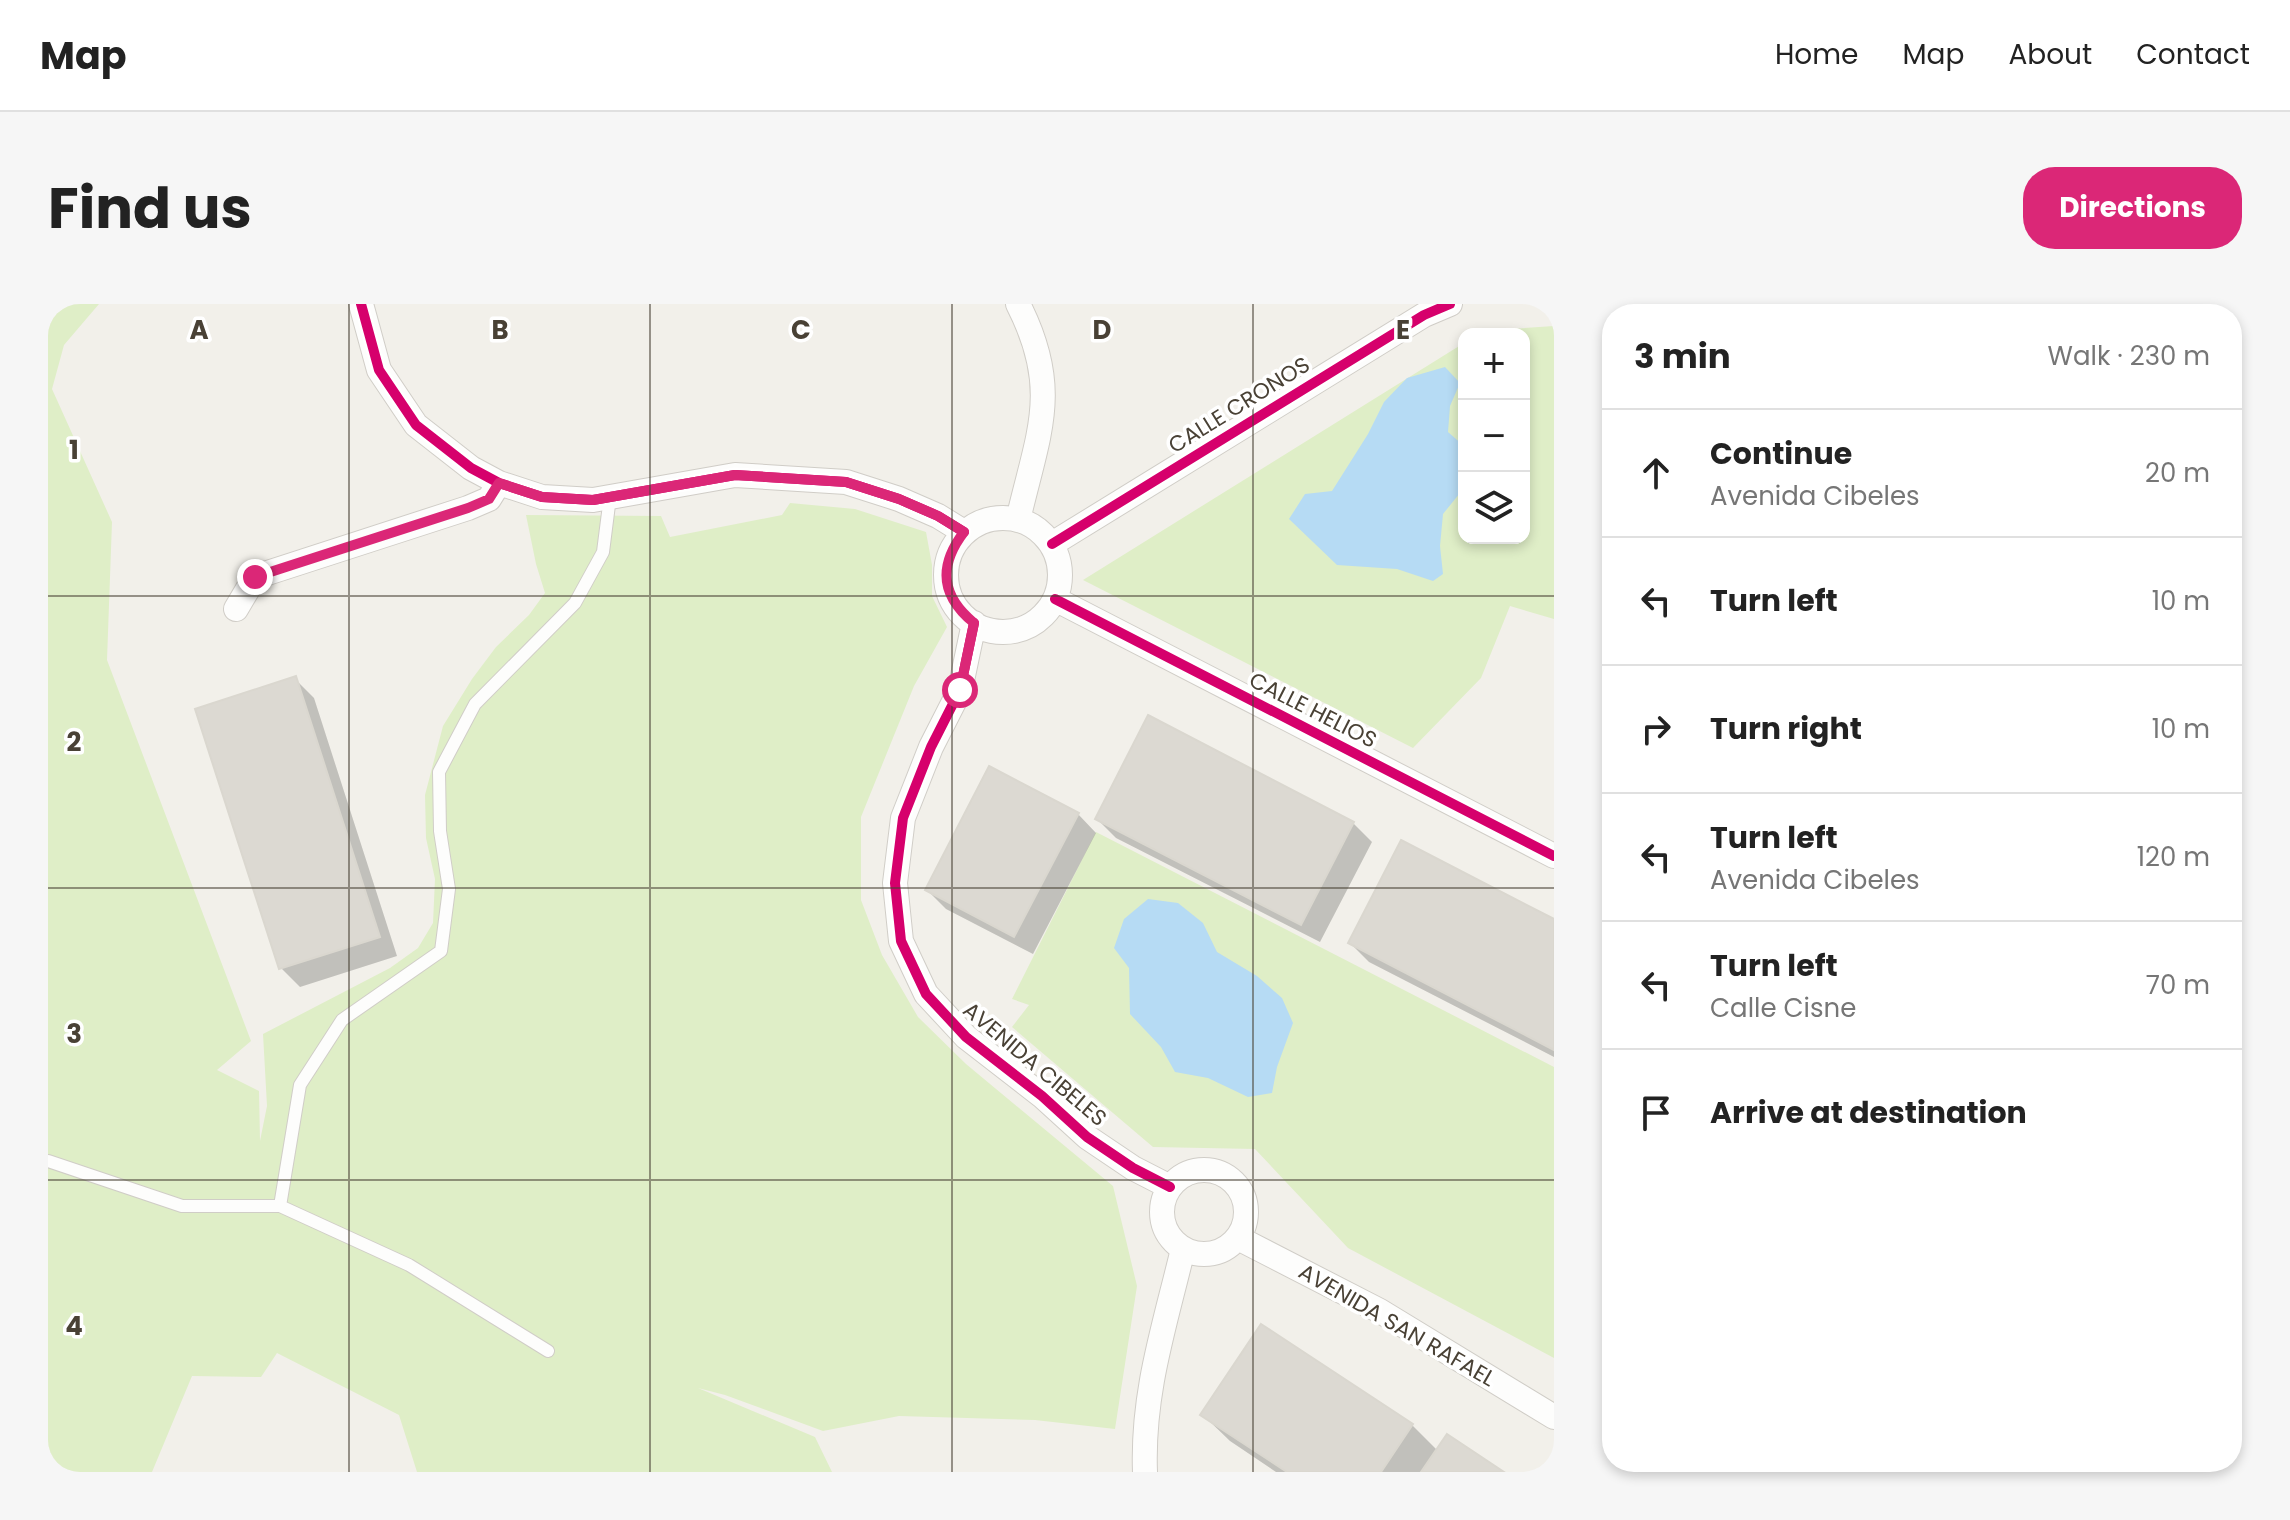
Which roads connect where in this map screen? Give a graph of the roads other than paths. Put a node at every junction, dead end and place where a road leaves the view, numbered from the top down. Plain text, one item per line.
1 (361, 304) edge
2 (1018, 304) edge
3 (1450, 304) edge
4 (499, 483) junction
5 (610, 497) junction
6 (1018, 520) junction
7 (964, 532) junction
8 (1052, 544) junction
9 (1055, 599) junction
10 (236, 609) dead end
11 (974, 623) junction
12 (1554, 856) edge
13 (48, 1161) edge
14 (1170, 1187) junction
15 (280, 1206) junction
16 (1238, 1238) junction
17 (1183, 1249) junction
18 (548, 1351) dead end
19 (1554, 1417) edge
20 (1145, 1472) edge

1 - 4 street
2 - 6 street
3 - 8 street, CALLE CRONOS
4 - 5 street
4 - 10 street
5 - 7 street
5 - 15 lane
6 - 7 street
6 - 8 street
7 - 11 street
8 - 9 street
9 - 11 street
9 - 12 street, CALLE HELIOS
11 - 14 street, AVENIDA CIBELES
13 - 15 lane
14 - 16 street
14 - 17 street
15 - 18 lane
16 - 17 street
16 - 19 street, AVENIDA SAN RAFAEL
17 - 20 street

